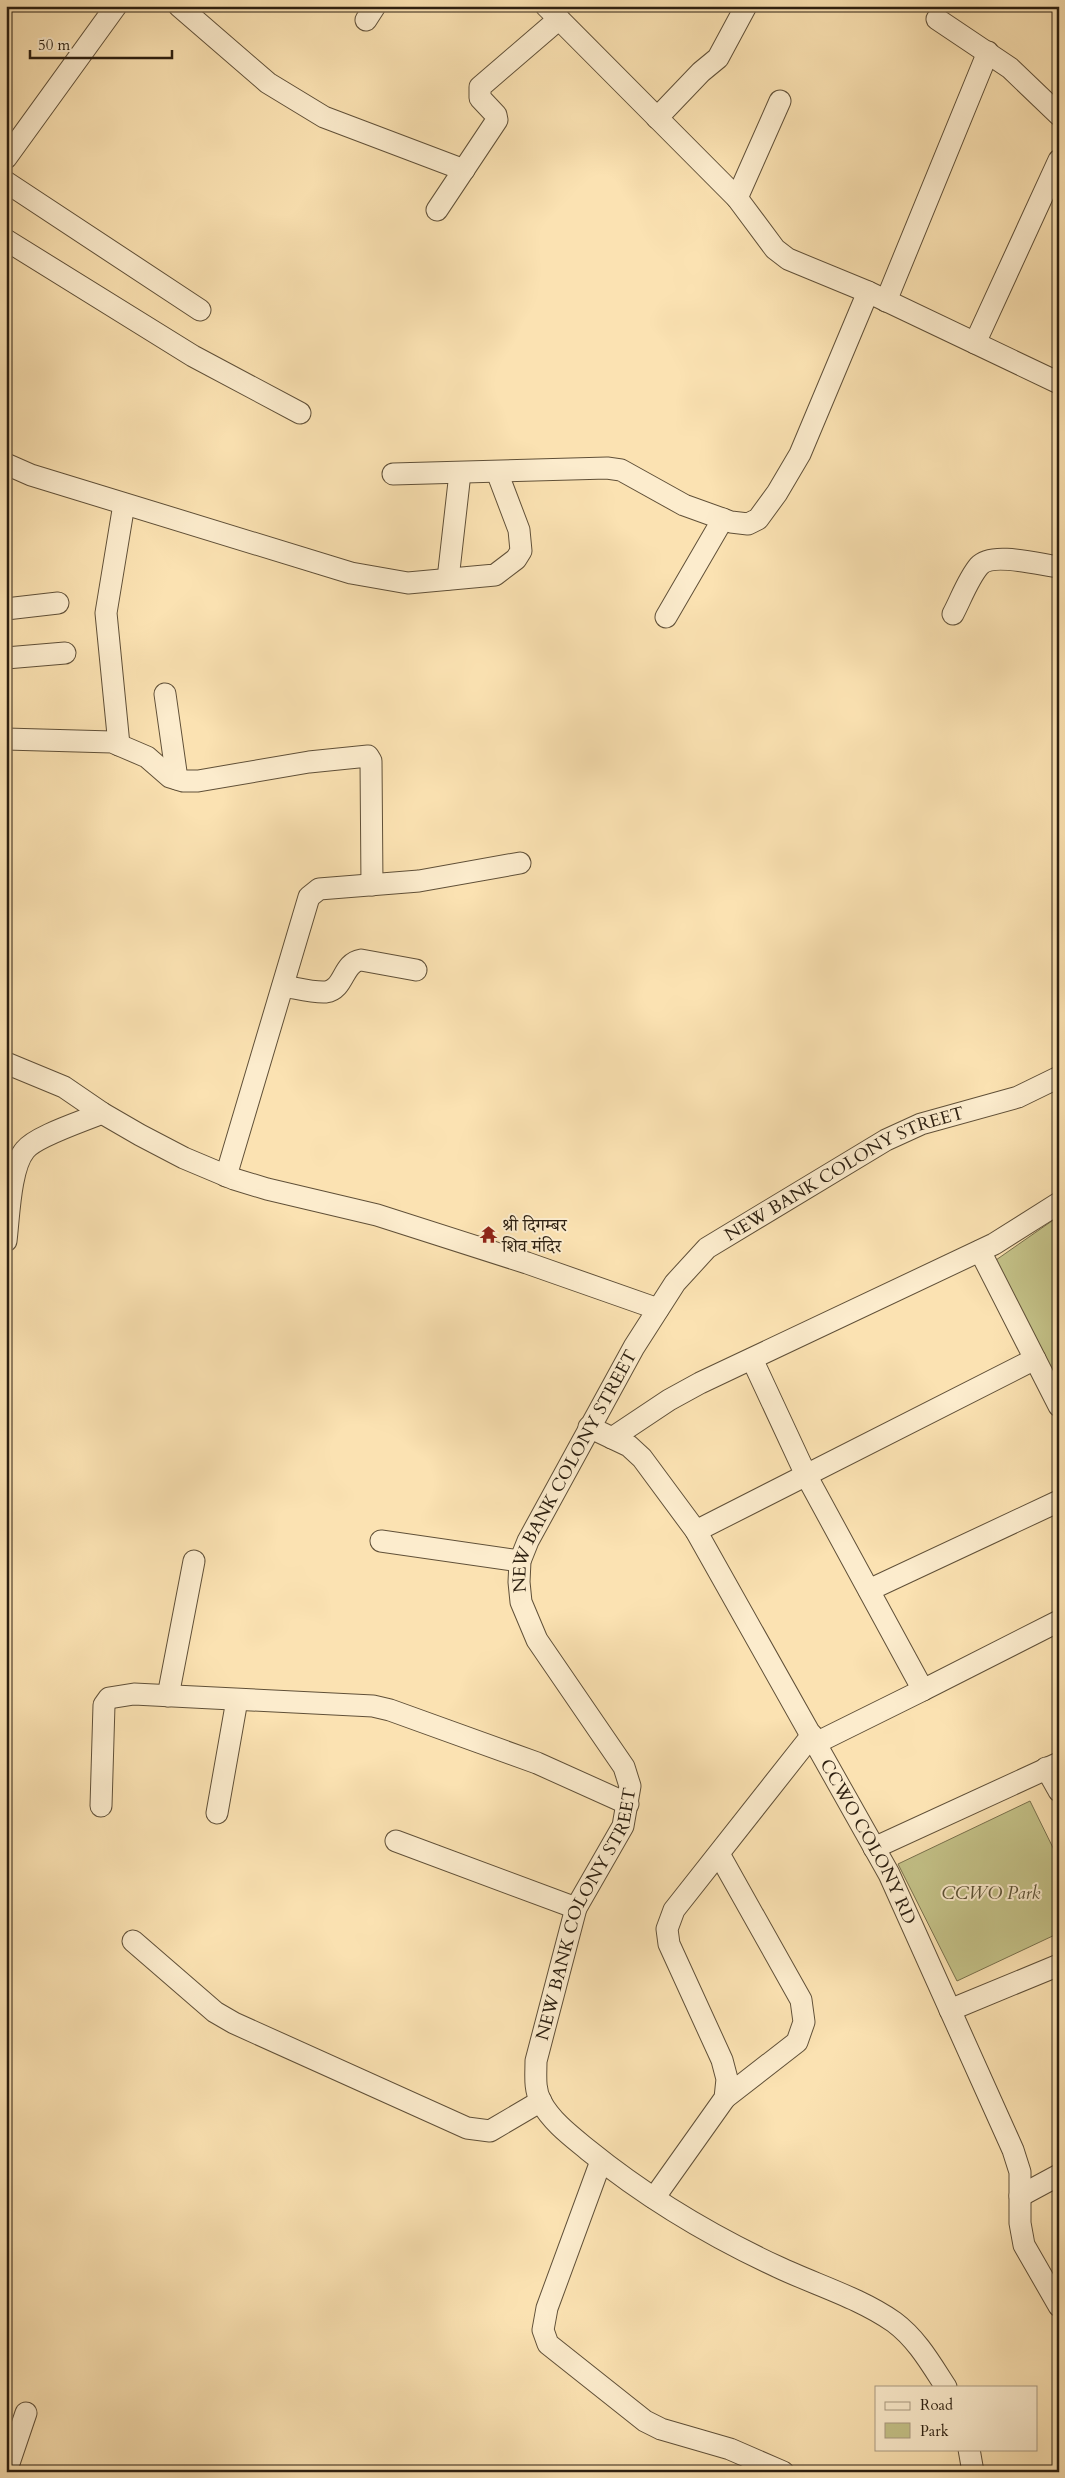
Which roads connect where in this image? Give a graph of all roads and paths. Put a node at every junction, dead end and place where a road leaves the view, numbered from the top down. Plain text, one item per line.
1 (116, 6) edge
2 (179, 6) edge
3 (746, 6) edge
4 (553, 13) edge
5 (937, 19) dead end
6 (988, 52) junction
7 (780, 101) dead end
8 (1059, 115) edge
9 (658, 118) junction
10 (6, 158) edge
11 (1059, 160) edge
12 (464, 170) junction
13 (6, 182) edge
14 (737, 198) junction
15 (437, 210) dead end
16 (6, 240) edge
17 (877, 296) junction
18 (200, 310) dead end
19 (975, 343) junction
20 (1059, 383) edge
21 (300, 413) dead end
22 (6, 464) edge
23 (497, 472) junction
24 (460, 473) junction
25 (394, 474) dead end
26 (124, 504) junction
27 (723, 519) junction
28 (1059, 567) edge
29 (448, 579) junction
30 (58, 603) dead end
31 (6, 609) edge
32 (953, 614) dead end
33 (666, 617) dead end
34 (65, 653) dead end
35 (6, 658) edge
36 (165, 694) dead end
37 (6, 739) edge
38 (119, 744) junction
39 (177, 779) junction
40 (520, 863) dead end
41 (372, 885) junction
42 (416, 970) dead end
43 (283, 986) junction
44 (6, 1063) edge
45 (1059, 1077) edge
46 (102, 1113) junction
47 (226, 1176) junction
48 (1059, 1203) edge
49 (6, 1241) edge
50 (980, 1251) junction
51 (658, 1309) junction
52 (1035, 1359) junction
53 (752, 1360) junction
54 (1059, 1406) edge
55 (589, 1427) junction
56 (612, 1438) junction
57 (806, 1475) junction
58 (1059, 1501) edge
59 (696, 1531) junction
60 (381, 1541) dead end
61 (194, 1561) dead end
62 (520, 1561) junction
63 (869, 1590) junction
64 (1059, 1622) edge
65 (923, 1690) junction
66 (168, 1696) junction
67 (237, 1700) junction
68 (814, 1739) junction
69 (1053, 1766) edge
70 (1059, 1791) edge
71 (628, 1804) junction
72 (101, 1806) dead end
73 (217, 1812) dead end
74 (396, 1841) dead end
75 (874, 1848) junction
76 (719, 1854) junction
77 (576, 1908) junction
78 (133, 1941) dead end
79 (1059, 1965) edge
80 (950, 2010) junction
81 (725, 2098) junction
82 (541, 2101) junction
83 (601, 2161) junction
84 (1059, 2175) edge
85 (1020, 2196) junction
86 (654, 2198) junction
87 (1059, 2306) edge
88 (945, 2386) edge
89 (26, 2413) dead end
90 (969, 2450) edge
91 (6, 2472) edge
92 (783, 2472) edge
93 (973, 2472) edge

1 - 10 street
2 - 12 street
3 - 9 street
4 - 9 street
4 - 12 street
5 - 6 street
6 - 8 street
6 - 17 street
7 - 14 street
9 - 14 street
11 - 19 street
12 - 15 street
13 - 18 street
14 - 17 street
16 - 21 street
17 - 19 street
17 - 27 street
19 - 20 street
22 - 26 street
23 - 24 street
23 - 27 street
23 - 29 street
24 - 25 street
24 - 29 street
26 - 29 street
26 - 38 street
27 - 33 street
28 - 32 street
30 - 31 street
34 - 35 street
36 - 39 street
37 - 38 street
38 - 39 street
39 - 41 street
40 - 41 street
41 - 43 street
42 - 43 street
43 - 47 street
44 - 46 street
45 - 51 street, NEW BANK COLONY STREET
46 - 47 street
46 - 49 street
47 - 51 street
48 - 50 street
50 - 52 street
50 - 53 street
51 - 55 street, NEW BANK COLONY STREET
52 - 54 street
52 - 57 street
53 - 56 street
53 - 57 street
55 - 56 street, CCWO COLONY RD
55 - 62 street, NEW BANK COLONY STREET
56 - 59 street, CCWO COLONY RD
57 - 59 street
57 - 63 street
58 - 63 street
59 - 68 street, CCWO COLONY RD
60 - 62 street
61 - 66 street
62 - 71 street, NEW BANK COLONY STREET
63 - 65 street
64 - 65 street
65 - 68 street
66 - 67 street
66 - 72 street
67 - 71 street
67 - 73 street
68 - 75 street, CCWO COLONY RD
68 - 76 street
69 - 70 street
69 - 75 street
71 - 77 street, NEW BANK COLONY STREET
74 - 77 street
75 - 80 street, CCWO COLONY RD
76 - 81 street
76 - 81 street
77 - 82 street, NEW BANK COLONY STREET
78 - 82 street
79 - 80 street
80 - 85 street, CCWO COLONY RD
81 - 86 street
82 - 83 street, NEW BANK COLONY STREET
83 - 86 street, NEW BANK COLONY STREET
83 - 92 street
84 - 85 street
85 - 87 street, CCWO COLONY RD
86 - 88 street, NEW BANK COLONY STREET
89 - 91 street
90 - 93 street

